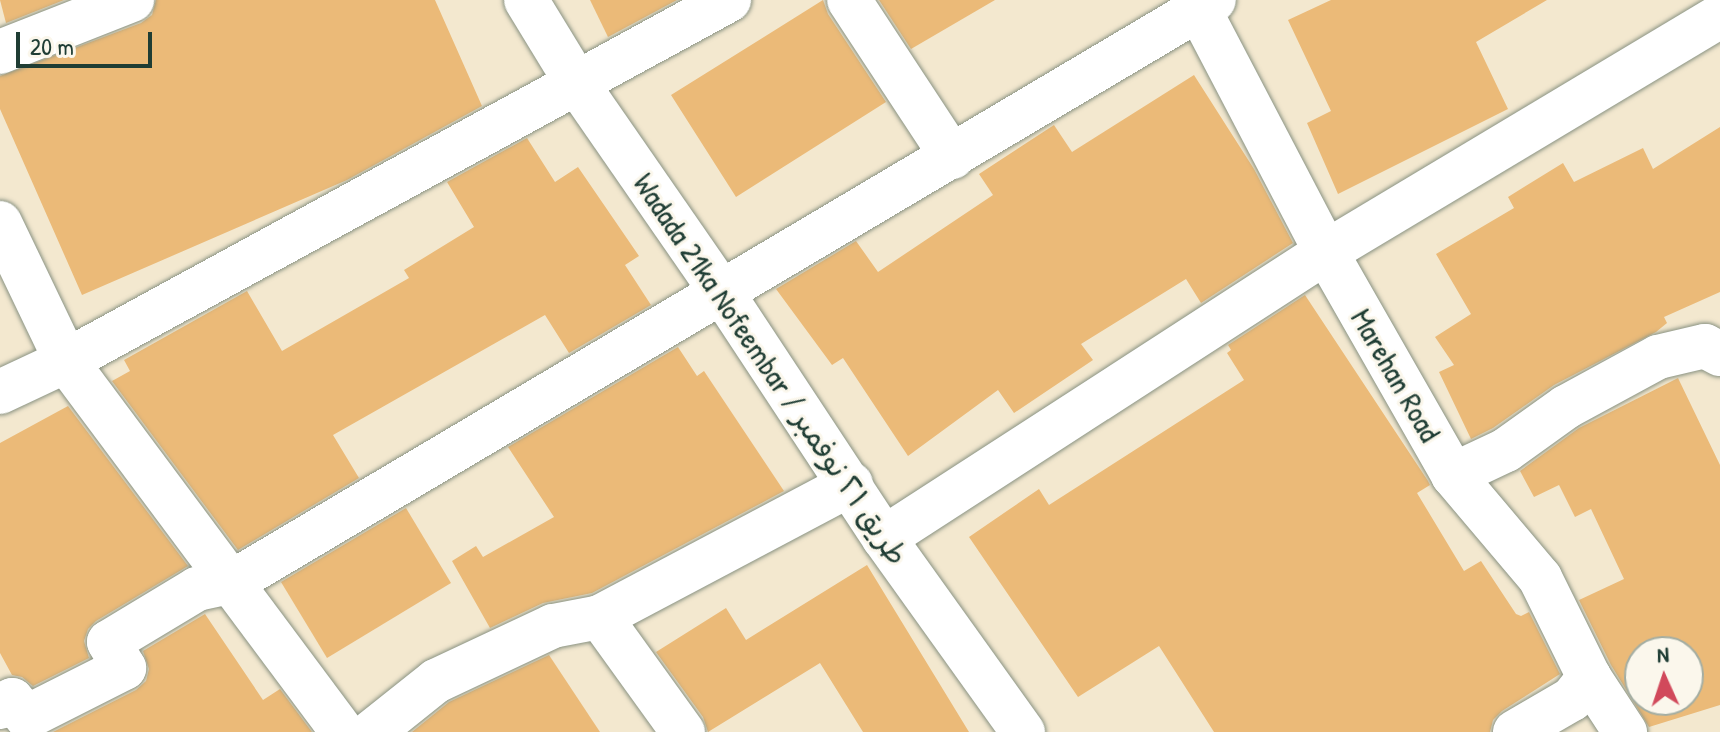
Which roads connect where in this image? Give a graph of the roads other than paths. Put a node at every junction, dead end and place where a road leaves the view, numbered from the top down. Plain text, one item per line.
1 (132, 0) edge
2 (526, 0) edge
3 (729, 0) edge
4 (849, 0) edge
5 (1203, 3) edge
6 (1720, 16) edge
7 (0, 52) edge
8 (576, 82) junction
9 (952, 157) junction
10 (0, 223) edge
11 (1326, 252) junction
12 (723, 294) junction
13 (1720, 354) edge
14 (66, 361) junction
15 (0, 392) edge
16 (1453, 475) junction
17 (851, 484) junction
18 (884, 538) junction
19 (234, 581) junction
20 (600, 617) junction
21 (1589, 677) junction
22 (0, 707) edge
23 (343, 732) edge
24 (372, 732) edge
25 (683, 732) edge
26 (1023, 732) edge
27 (1515, 732) edge
28 (1625, 732) edge

1 - 7 street
2 - 8 street, Wadada 21ka Nofeembar / طريق ٢١ نوفمبر
3 - 8 street
4 - 9 street
5 - 9 street
5 - 11 street, Marehan Road
6 - 11 street
8 - 12 street, Wadada 21ka Nofeembar / طريق ٢١ نوفمبر
8 - 14 street
9 - 12 street
10 - 14 street
11 - 16 street, Marehan Road
11 - 18 street
12 - 17 street, Wadada 21ka Nofeembar / طريق ٢١ نوفمبر
12 - 19 street
13 - 16 street
14 - 15 street
14 - 19 street
16 - 21 street, Marehan Road
17 - 18 street, Wadada 21ka Nofeembar / طريق ٢١ نوفمبر
17 - 20 street
18 - 26 street, Wadada 21ka Nofeembar / طريق ٢١ نوفمبر
19 - 22 street
19 - 23 street
20 - 24 street
20 - 25 street
21 - 27 street
21 - 28 street, Marehan Road

